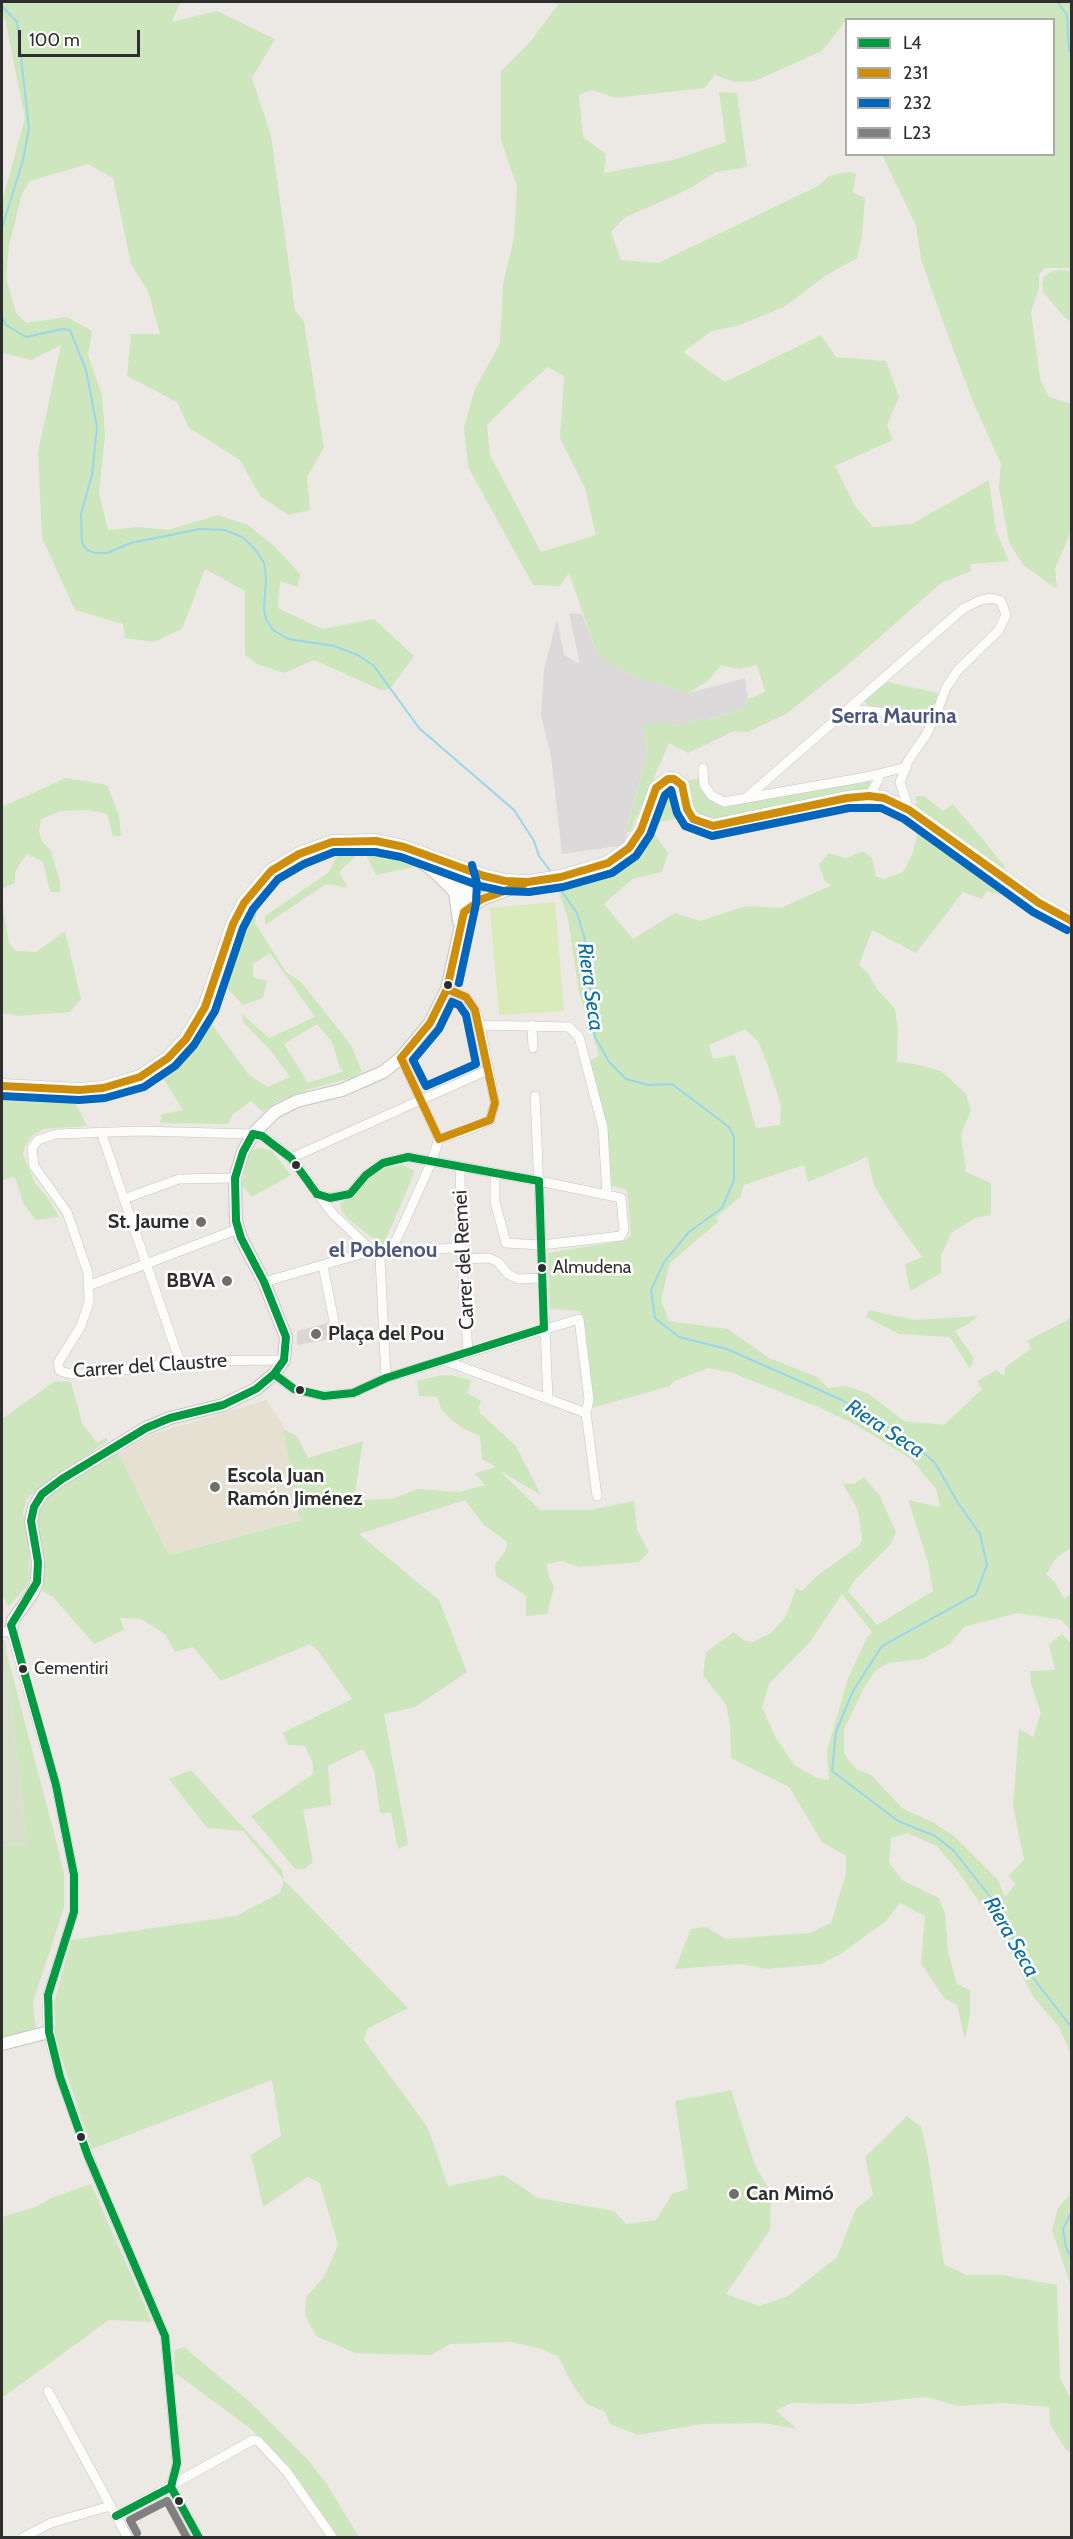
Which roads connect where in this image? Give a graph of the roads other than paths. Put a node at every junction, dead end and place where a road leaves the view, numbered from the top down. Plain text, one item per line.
1 (848, 709) junction
2 (935, 717) junction
3 (906, 767) junction
4 (703, 768) dead end
5 (874, 778) junction
6 (900, 782) junction
7 (869, 796) junction
8 (746, 798) junction
9 (891, 801) junction
10 (909, 810) junction
11 (392, 844) junction
12 (462, 868) junction
13 (528, 882) junction
14 (454, 891) junction
15 (464, 912) junction
16 (1071, 921) edge
17 (460, 928) junction
18 (447, 989) junction
19 (480, 1025) junction
20 (532, 1025) junction
21 (533, 1048) dead end
22 (401, 1058) junction
23 (489, 1070) junction
24 (2, 1086) edge
25 (535, 1096) dead end
26 (421, 1100) junction
27 (101, 1132) junction
28 (254, 1134) junction
29 (439, 1139) junction
30 (291, 1158) junction
31 (431, 1162) junction
32 (460, 1167) junction
33 (495, 1174) junction
34 (235, 1178) junction
35 (539, 1181) junction
36 (317, 1194) junction
37 (607, 1195) junction
38 (124, 1199) junction
39 (238, 1229) junction
40 (541, 1245) junction
41 (461, 1247) junction
42 (377, 1254) junction
43 (462, 1259) junction
44 (146, 1264) junction
45 (323, 1266) junction
46 (543, 1278) junction
47 (264, 1282) junction
48 (88, 1286) junction
49 (334, 1321) dead end
50 (544, 1328) junction
51 (468, 1352) junction
52 (284, 1360) junction
53 (443, 1360) junction
54 (180, 1362) junction
55 (274, 1374) junction
56 (386, 1378) junction
57 (548, 1400) junction
58 (586, 1413) junction
59 (597, 1496) dead end
60 (6, 1631) edge
61 (49, 2032) junction
62 (2, 2044) edge
63 (48, 2391) dead end
64 (171, 2487) junction
65 (110, 2506) junction
66 (116, 2516) junction
67 (24, 2537) edge
68 (128, 2538) edge
69 (199, 2538) edge
70 (333, 2538) edge

1 - 2 street
1 - 2 street
1 - 8 street
2 - 3 street
3 - 5 street
3 - 6 street
4 - 8 street
5 - 6 street
5 - 7 street
5 - 8 street
6 - 9 street
6 - 10 street
7 - 9 main road
7 - 13 main road
9 - 10 main road
10 - 16 main road
11 - 12 main road
11 - 14 street
11 - 24 main road
12 - 13 main road
12 - 14 street
12 - 15 street
13 - 15 street
14 - 17 street
15 - 17 street
17 - 18 street
18 - 19 street
18 - 22 street
19 - 20 street
19 - 23 street
20 - 21 street
20 - 37 street
22 - 26 street
22 - 28 street
23 - 26 street
23 - 29 street
25 - 35 street
26 - 29 street
26 - 30 street
27 - 28 street
27 - 38 street
27 - 48 street
28 - 30 street
28 - 34 street
29 - 31 street
30 - 36 street
31 - 32 street
31 - 36 street
31 - 41 street
32 - 33 street
32 - 41 street, Carrer del Remei
33 - 35 street
33 - 40 street
34 - 38 street
34 - 39 street
35 - 37 street
35 - 40 street
36 - 42 street
37 - 40 street
38 - 44 street
39 - 44 street
39 - 47 street
40 - 46 street
41 - 43 street, Carrer del Remei
42 - 45 street
42 - 56 street
43 - 46 street
43 - 51 street, Carrer del Remei
44 - 48 street
44 - 54 street
45 - 47 street
45 - 49 street
46 - 50 street
47 - 52 street
48 - 54 street, Carrer del Claustre
50 - 51 street
50 - 57 street
50 - 58 street
51 - 53 street
52 - 54 street, Carrer del Claustre
52 - 55 street
53 - 56 street
53 - 57 street
55 - 56 street
55 - 60 street
57 - 58 street
58 - 59 street
60 - 61 street
61 - 62 street
61 - 64 street
63 - 65 street
64 - 66 street
64 - 69 street
64 - 70 street
65 - 66 street
65 - 67 street
66 - 68 street

